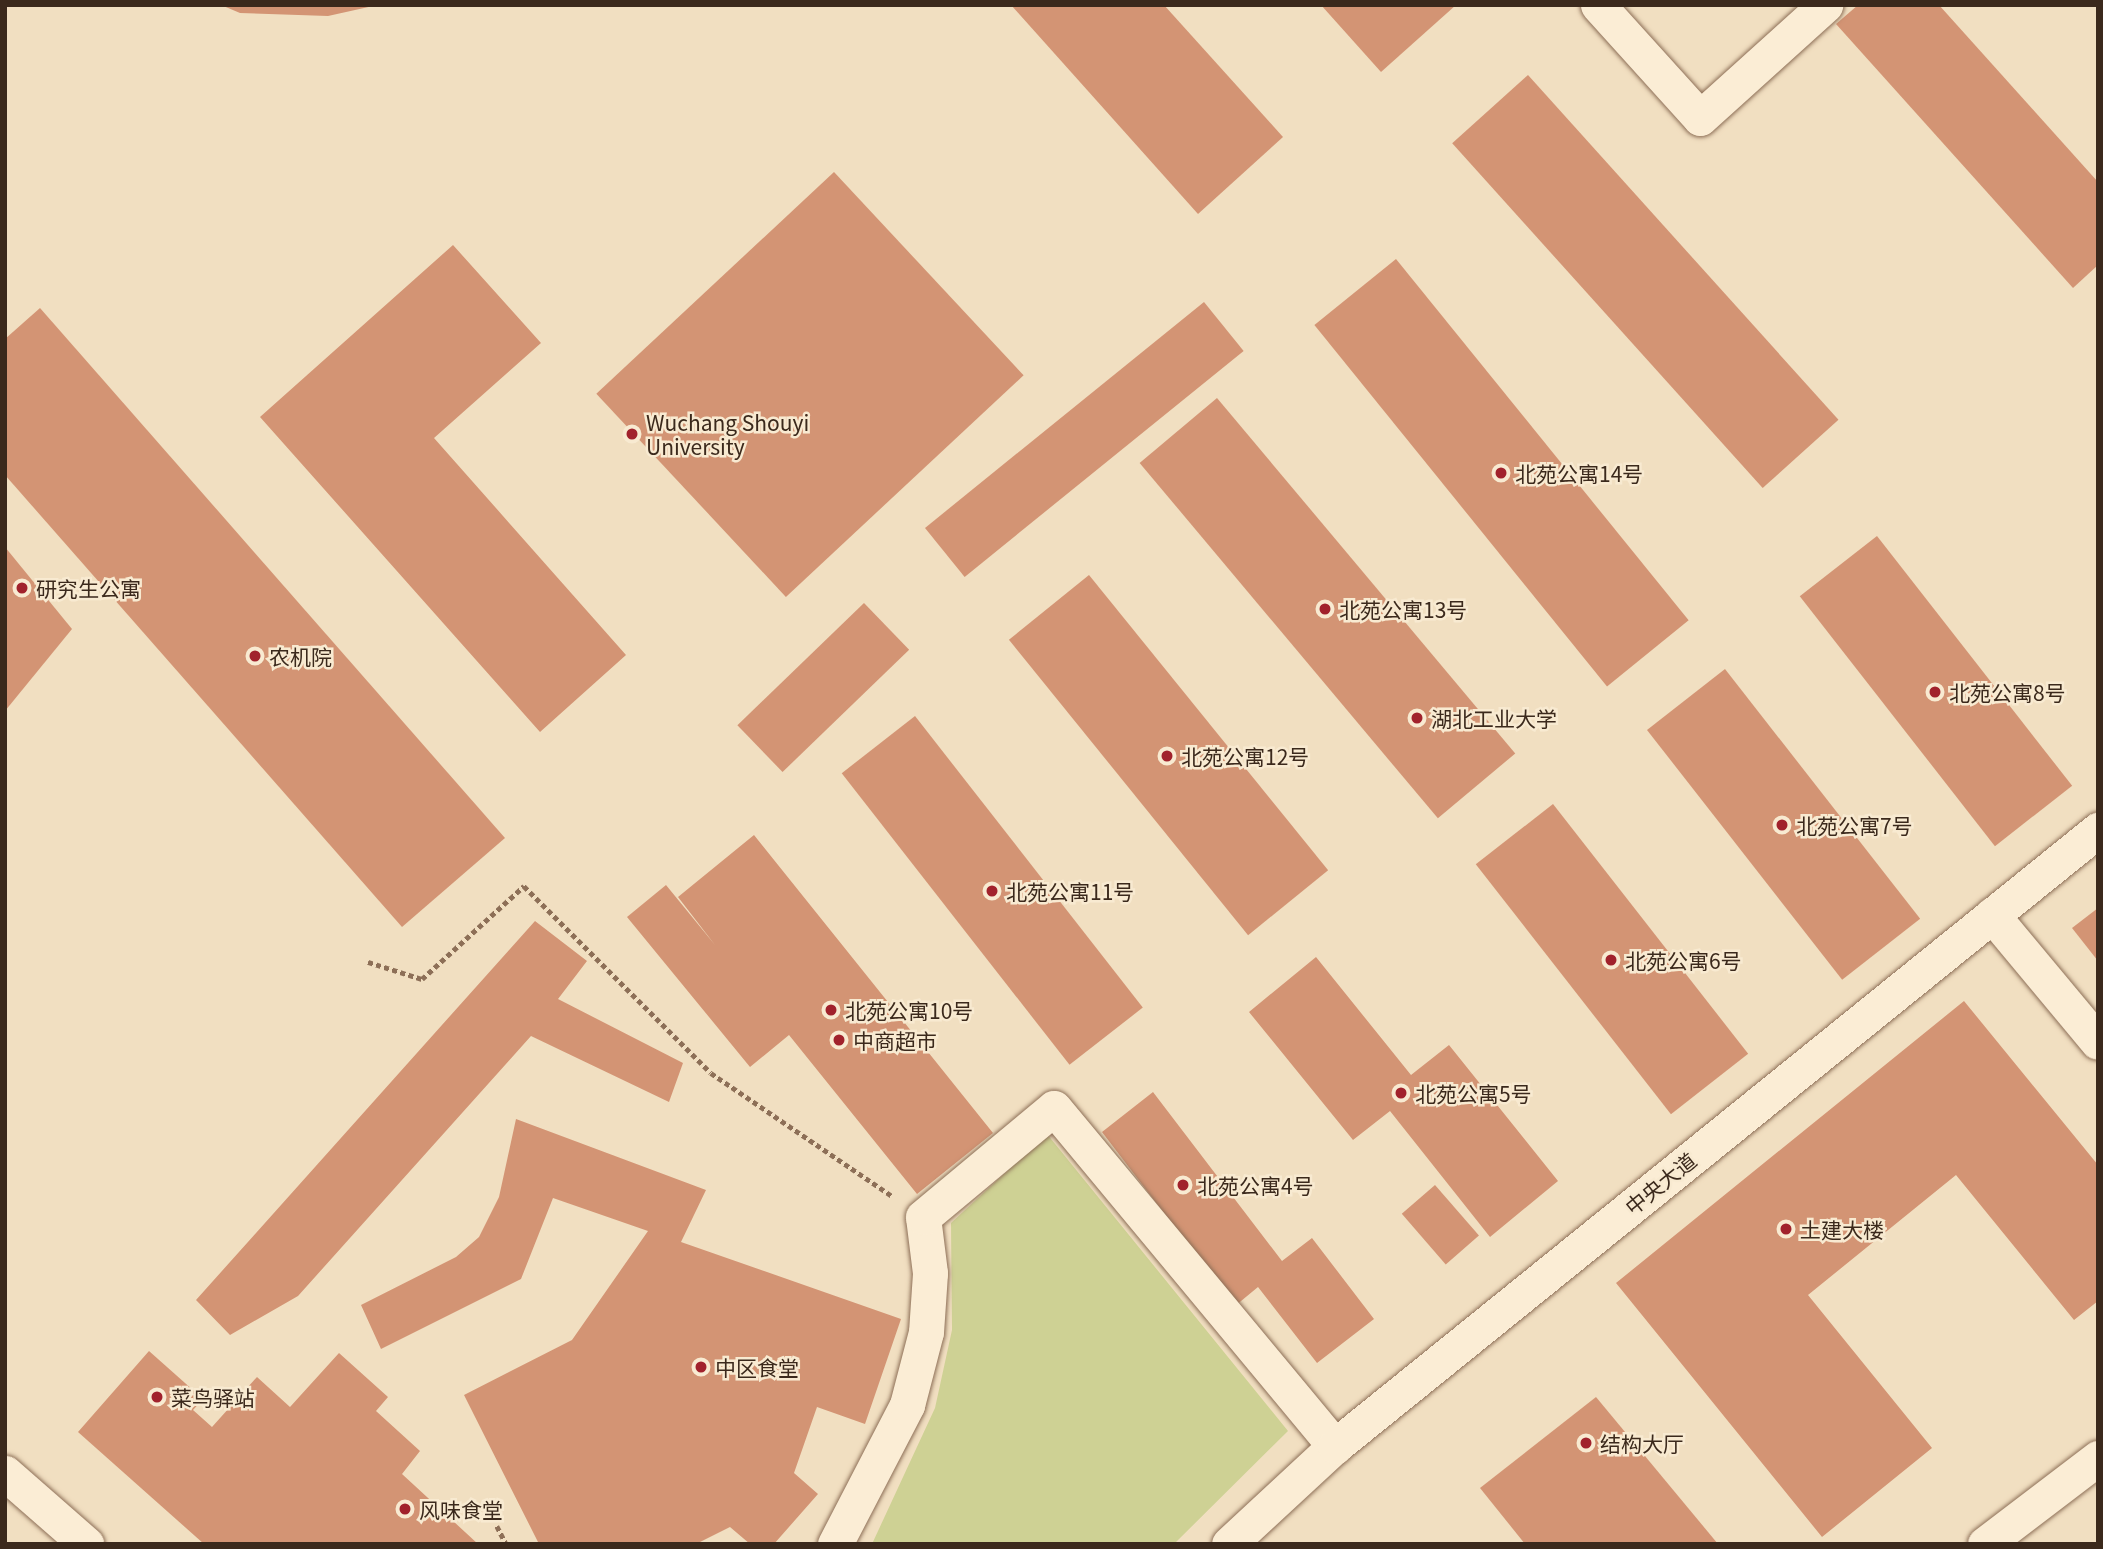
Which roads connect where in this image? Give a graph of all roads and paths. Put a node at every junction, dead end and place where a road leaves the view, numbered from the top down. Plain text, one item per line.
1 (1598, 5) edge
2 (1825, 5) edge
3 (2098, 831) edge
4 (1993, 915) junction
5 (368, 962) dead end
6 (2098, 1042) edge
7 (923, 1217) junction
8 (1335, 1446) junction
9 (2098, 1458) edge
10 (5, 1473) edge
11 (497, 1526) dead end
12 (86, 1544) edge
13 (506, 1544) edge
14 (835, 1544) edge
15 (1228, 1544) edge
16 (1985, 1544) edge

1 - 2 street
3 - 4 street, 中央大道
4 - 6 street
4 - 8 street, 中央大道
5 - 7 path
7 - 8 street
7 - 14 street
8 - 15 street, 中央大道
9 - 16 street
10 - 12 street
11 - 13 path

